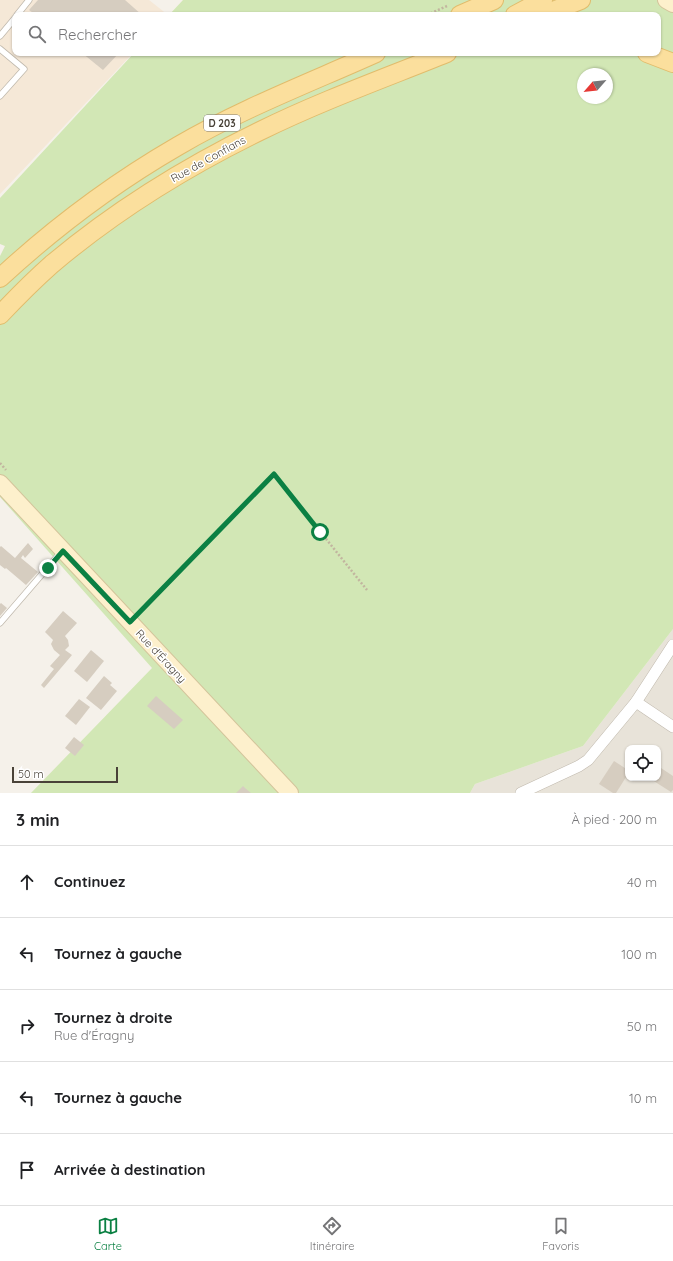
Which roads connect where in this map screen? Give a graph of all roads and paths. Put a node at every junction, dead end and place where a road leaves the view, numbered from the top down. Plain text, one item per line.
1 (30, 0) edge
2 (494, 0) edge
3 (543, 0) edge
4 (581, 0) edge
5 (666, 0) edge
6 (673, 4) edge
7 (457, 9) edge
8 (20, 12) edge
9 (442, 12) edge
10 (521, 12) edge
11 (551, 12) edge
12 (12, 22) edge
13 (0, 36) edge
14 (0, 49) edge
15 (369, 56) edge
16 (440, 56) edge
17 (655, 56) edge
18 (673, 63) edge
19 (0, 96) edge
20 (0, 278) edge
21 (0, 315) edge
22 (0, 483) edge
23 (63, 551) junction
24 (367, 590) dead end
25 (130, 622) junction
26 (0, 623) edge
27 (673, 645) edge
28 (636, 702) junction
29 (673, 727) edge
30 (290, 793) edge
31 (523, 793) edge

1 - 8 lane
2 - 7 main road
3 - 10 main road
4 - 11 main road
5 - 6 street
7 - 9 path
12 - 13 lane
14 - 19 lane
15 - 20 main road, D 203
16 - 21 main road, Rue de Conflans / D 203
17 - 18 main road
22 - 23 street, Rue d'Éragny
23 - 25 street, Rue d'Éragny
23 - 26 lane
24 - 25 path
25 - 30 street, Rue d'Éragny
27 - 28 street
28 - 29 street
28 - 31 street

